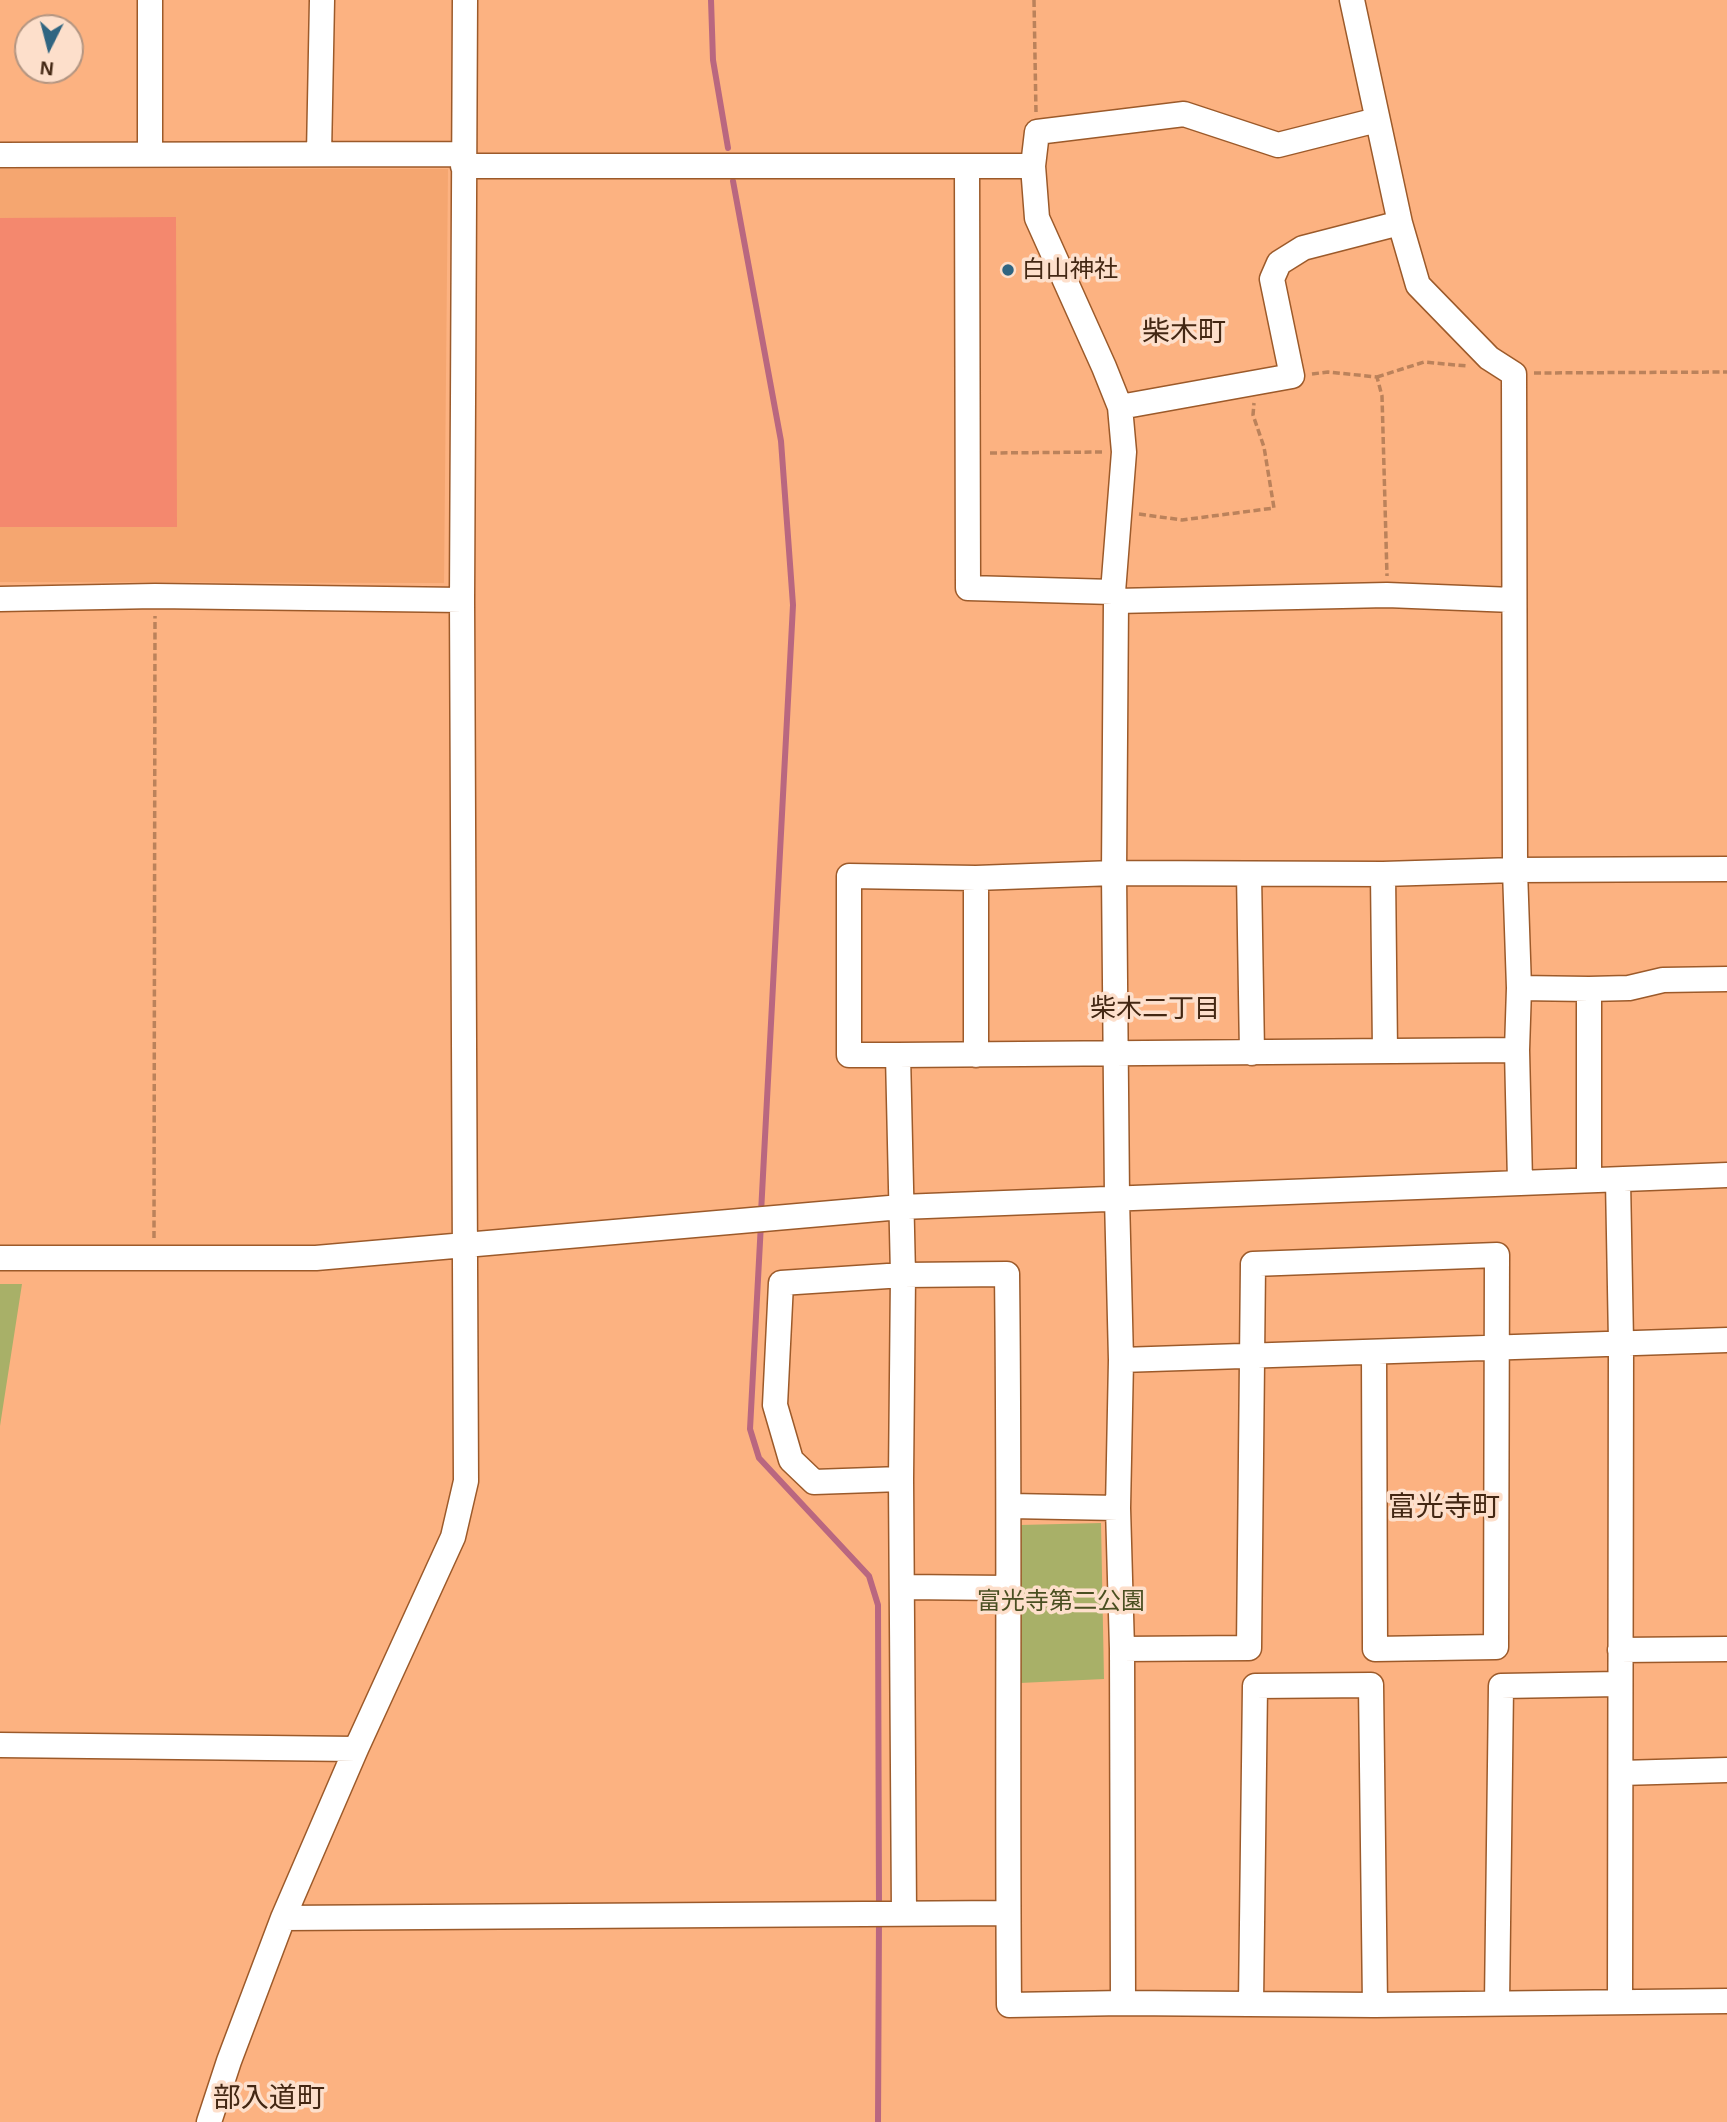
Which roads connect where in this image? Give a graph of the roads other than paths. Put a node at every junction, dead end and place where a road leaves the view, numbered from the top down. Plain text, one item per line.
1 (150, 0) edge
2 (322, 0) edge
3 (465, 0) edge
4 (1352, 0) edge
5 (1377, 120) junction
6 (319, 153) junction
7 (150, 154) junction
8 (0, 155) edge
9 (463, 160) junction
10 (1033, 166) junction
11 (967, 167) junction
12 (1400, 223) junction
13 (1471, 366) road end
14 (1514, 374) junction
15 (1120, 407) junction
16 (1114, 596) junction
17 (0, 599) edge
18 (462, 600) junction
19 (1513, 600) junction
20 (1727, 869) edge
21 (1515, 870) junction
22 (1114, 873) junction
23 (1249, 874) junction
24 (1383, 874) junction
25 (976, 878) junction
26 (1727, 979) edge
27 (1519, 988) junction
28 (1589, 989) junction
29 (1517, 1050) junction
30 (1385, 1051) junction
31 (1252, 1053) junction
32 (898, 1055) junction
33 (976, 1055) junction
34 (1116, 1055) junction
35 (1727, 1175) edge
36 (1589, 1180) junction
37 (1618, 1180) junction
38 (1520, 1182) junction
39 (1117, 1198) junction
40 (901, 1207) junction
41 (466, 1245) junction
42 (0, 1258) edge
43 (903, 1275) junction
44 (1727, 1340) edge
45 (1620, 1342) junction
46 (1497, 1349) junction
47 (1374, 1352) junction
48 (1251, 1356) junction
49 (1122, 1360) junction
50 (901, 1479) junction
51 (1010, 1506) junction
52 (1118, 1508) junction
53 (903, 1587) junction
54 (1007, 1588) junction
55 (1727, 1649) edge
56 (1122, 1650) junction
57 (1620, 1650) junction
58 (1619, 1684) junction
59 (0, 1745) edge
60 (356, 1749) junction
61 (1727, 1770) edge
62 (1621, 1773) junction
63 (900, 1913) junction
64 (1008, 1913) junction
65 (283, 1918) junction
66 (1620, 2001) junction
67 (1727, 2001) edge
68 (1123, 2003) junction
69 (1251, 2003) junction
70 (1497, 2003) junction
71 (1375, 2005) junction
72 (209, 2122) edge

1 - 7 street
2 - 6 street
3 - 9 street
4 - 5 street
5 - 10 street
5 - 12 street
6 - 7 street
6 - 9 street
7 - 8 street
9 - 11 street
9 - 18 street
10 - 11 street
10 - 15 street
11 - 16 street
12 - 14 street
12 - 15 street
13 - 14 street
14 - 19 street
15 - 16 street
16 - 19 street
16 - 22 street
17 - 18 street
18 - 41 street
19 - 21 street
20 - 21 street
21 - 24 street
21 - 27 street
22 - 23 street
22 - 25 street
22 - 34 street
23 - 24 street
23 - 31 street
24 - 30 street
25 - 32 street
25 - 33 street
26 - 28 street
27 - 28 street
27 - 29 street
28 - 36 street
29 - 30 street
29 - 38 street
30 - 31 street
31 - 34 street
32 - 33 street
32 - 40 street
33 - 34 street
34 - 39 street
35 - 37 street
36 - 37 street
36 - 38 street
37 - 45 street
38 - 39 street
39 - 40 street
39 - 49 street
40 - 41 street
40 - 43 street
41 - 42 street
41 - 60 street
43 - 50 street
43 - 50 street
43 - 51 street
44 - 45 street
45 - 46 street
45 - 57 street
46 - 47 street
46 - 47 street
46 - 48 street
47 - 48 street
48 - 49 street
48 - 56 street
49 - 52 street
50 - 53 street
51 - 52 street
51 - 54 street
52 - 56 street
53 - 54 street
53 - 63 street
54 - 64 street
55 - 57 street
56 - 68 street
57 - 58 street
58 - 62 street
58 - 70 street
59 - 60 street
60 - 65 street
61 - 62 street
62 - 66 street
63 - 64 street
63 - 65 street
64 - 68 street
65 - 72 street
66 - 67 street
66 - 70 street
68 - 69 street
69 - 71 street
69 - 71 street
70 - 71 street

